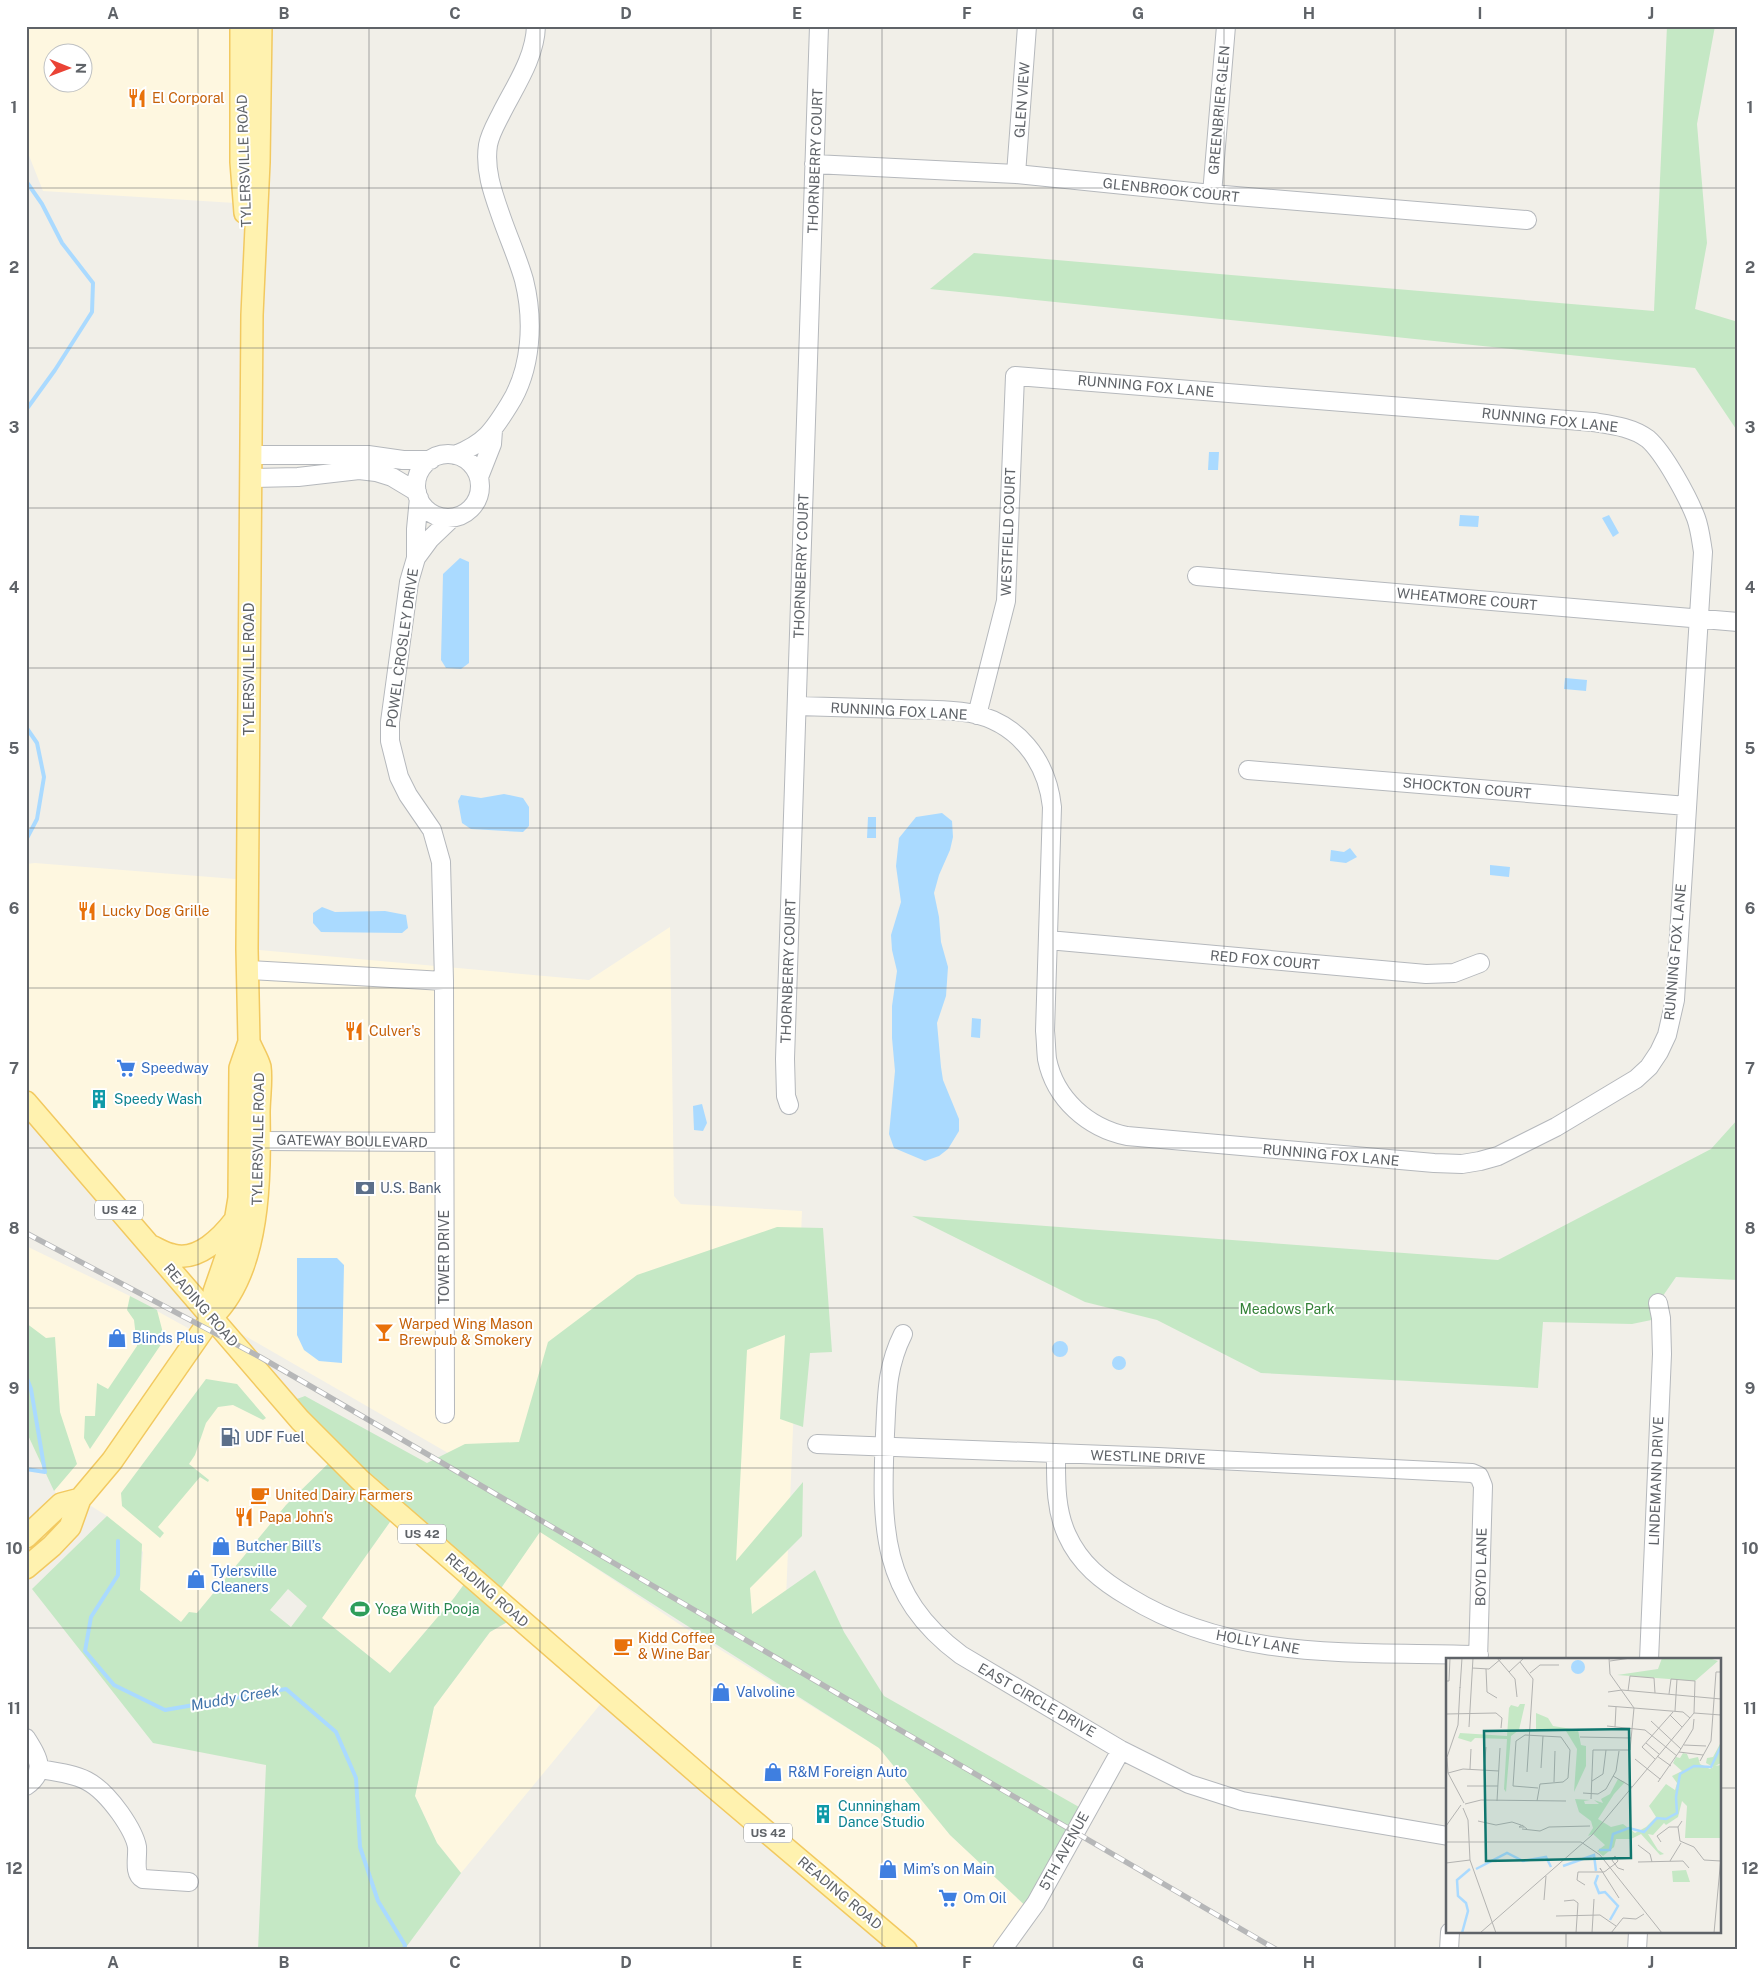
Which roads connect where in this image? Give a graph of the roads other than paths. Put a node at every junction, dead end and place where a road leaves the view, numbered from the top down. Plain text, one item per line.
1 (241, 26) edge
2 (261, 26) edge
3 (536, 26) edge
4 (820, 26) edge
5 (1027, 26) edge
6 (1226, 26) edge
7 (814, 164) junction
8 (1016, 174) junction
9 (1212, 194) junction
10 (1527, 220) dead end
11 (252, 296) junction
12 (1015, 376) joint
13 (494, 430) junction
14 (250, 455) junction
15 (455, 455) junction
16 (431, 460) junction
17 (479, 477) junction
18 (250, 478) junction
19 (418, 495) junction
20 (452, 518) junction
21 (416, 558) junction
22 (1197, 576) dead end
23 (1699, 619) junction
24 (1738, 622) edge
25 (798, 706) junction
26 (977, 715) junction
27 (1248, 770) dead end
28 (1686, 806) junction
29 (1048, 940) junction
30 (1480, 963) dead end
31 (248, 970) junction
32 (444, 974) junction
33 (249, 1042) junction
34 (26, 1102) edge
35 (789, 1105) dead end
36 (260, 1141) junction
37 (444, 1142) junction
38 (236, 1218) junction
39 (149, 1246) junction
40 (1658, 1303) dead end
41 (212, 1317) junction
42 (904, 1334) dead end
43 (445, 1414) dead end
44 (817, 1444) dead end
45 (884, 1446) junction
46 (1056, 1453) junction
47 (1479, 1476) joint
48 (80, 1499) junction
49 (26, 1536) edge
50 (26, 1568) edge
51 (1478, 1657) edge
52 (1649, 1658) edge
53 (26, 1738) edge
54 (1121, 1750) junction
55 (39, 1769) junction
56 (26, 1786) edge
57 (1446, 1836) edge
58 (189, 1882) dead end
59 (1450, 1934) edge
60 (1638, 1934) edge
61 (906, 1950) edge
62 (1002, 1950) edge
63 (1449, 1950) edge
64 (1637, 1950) edge

1 - 11 main road, TYLERSVILLE ROAD
2 - 11 main road, TYLERSVILLE ROAD
3 - 13 street
4 - 7 street, THORNBERRY COURT
5 - 8 street, GLEN VIEW
6 - 9 street, GREENBRIER GLEN
7 - 8 street, GLENBROOK COURT
7 - 25 street, THORNBERRY COURT
8 - 9 street, GLENBROOK COURT
9 - 10 street, GLENBROOK COURT
11 - 14 main road, TYLERSVILLE ROAD
12 - 23 street, RUNNING FOX LANE
12 - 26 street, WESTFIELD COURT
13 - 15 street
13 - 17 street
14 - 16 street
14 - 18 main road, TYLERSVILLE ROAD
15 - 16 street
15 - 17 street
16 - 19 street
17 - 20 street
18 - 19 street
18 - 31 main road, TYLERSVILLE ROAD
19 - 20 street
19 - 21 street, POWEL CROSLEY DRIVE
20 - 21 street, POWEL CROSLEY DRIVE
21 - 32 street, POWEL CROSLEY DRIVE
22 - 23 street, WHEATMORE COURT
23 - 24 street, WHEATMORE COURT
23 - 28 street, RUNNING FOX LANE
25 - 26 street, RUNNING FOX LANE
25 - 35 street, THORNBERRY COURT
26 - 29 street, RUNNING FOX LANE
27 - 28 street, SHOCKTON COURT
28 - 29 street, RUNNING FOX LANE
29 - 30 street, RED FOX COURT
31 - 32 street
31 - 33 main road, TYLERSVILLE ROAD
32 - 37 street, TOWER DRIVE
33 - 36 main road, TYLERSVILLE ROAD
33 - 38 main road, TYLERSVILLE ROAD
34 - 39 main road, READING ROAD / US 42
36 - 37 street, GATEWAY BOULEVARD
36 - 41 main road, TYLERSVILLE ROAD
37 - 43 street, TOWER DRIVE
38 - 39 main road
38 - 41 main road, TYLERSVILLE ROAD
39 - 41 main road, READING ROAD / US 42
40 - 52 street, LINDEMANN DRIVE
41 - 48 main road, TYLERSVILLE ROAD
41 - 61 main road, READING ROAD / US 42
42 - 45 street, EAST CIRCLE DRIVE
44 - 45 street, WESTLINE DRIVE
45 - 46 street, WESTLINE DRIVE
45 - 54 street, EAST CIRCLE DRIVE
46 - 47 street, WESTLINE DRIVE
46 - 51 street, HOLLY LANE
47 - 51 street, BOYD LANE
48 - 49 main road, TYLERSVILLE ROAD
48 - 50 main road, TYLERSVILLE ROAD
53 - 55 street
54 - 57 street, EAST CIRCLE DRIVE
54 - 62 street, 5TH AVENUE
55 - 56 street
55 - 58 street
59 - 63 street
60 - 64 street

